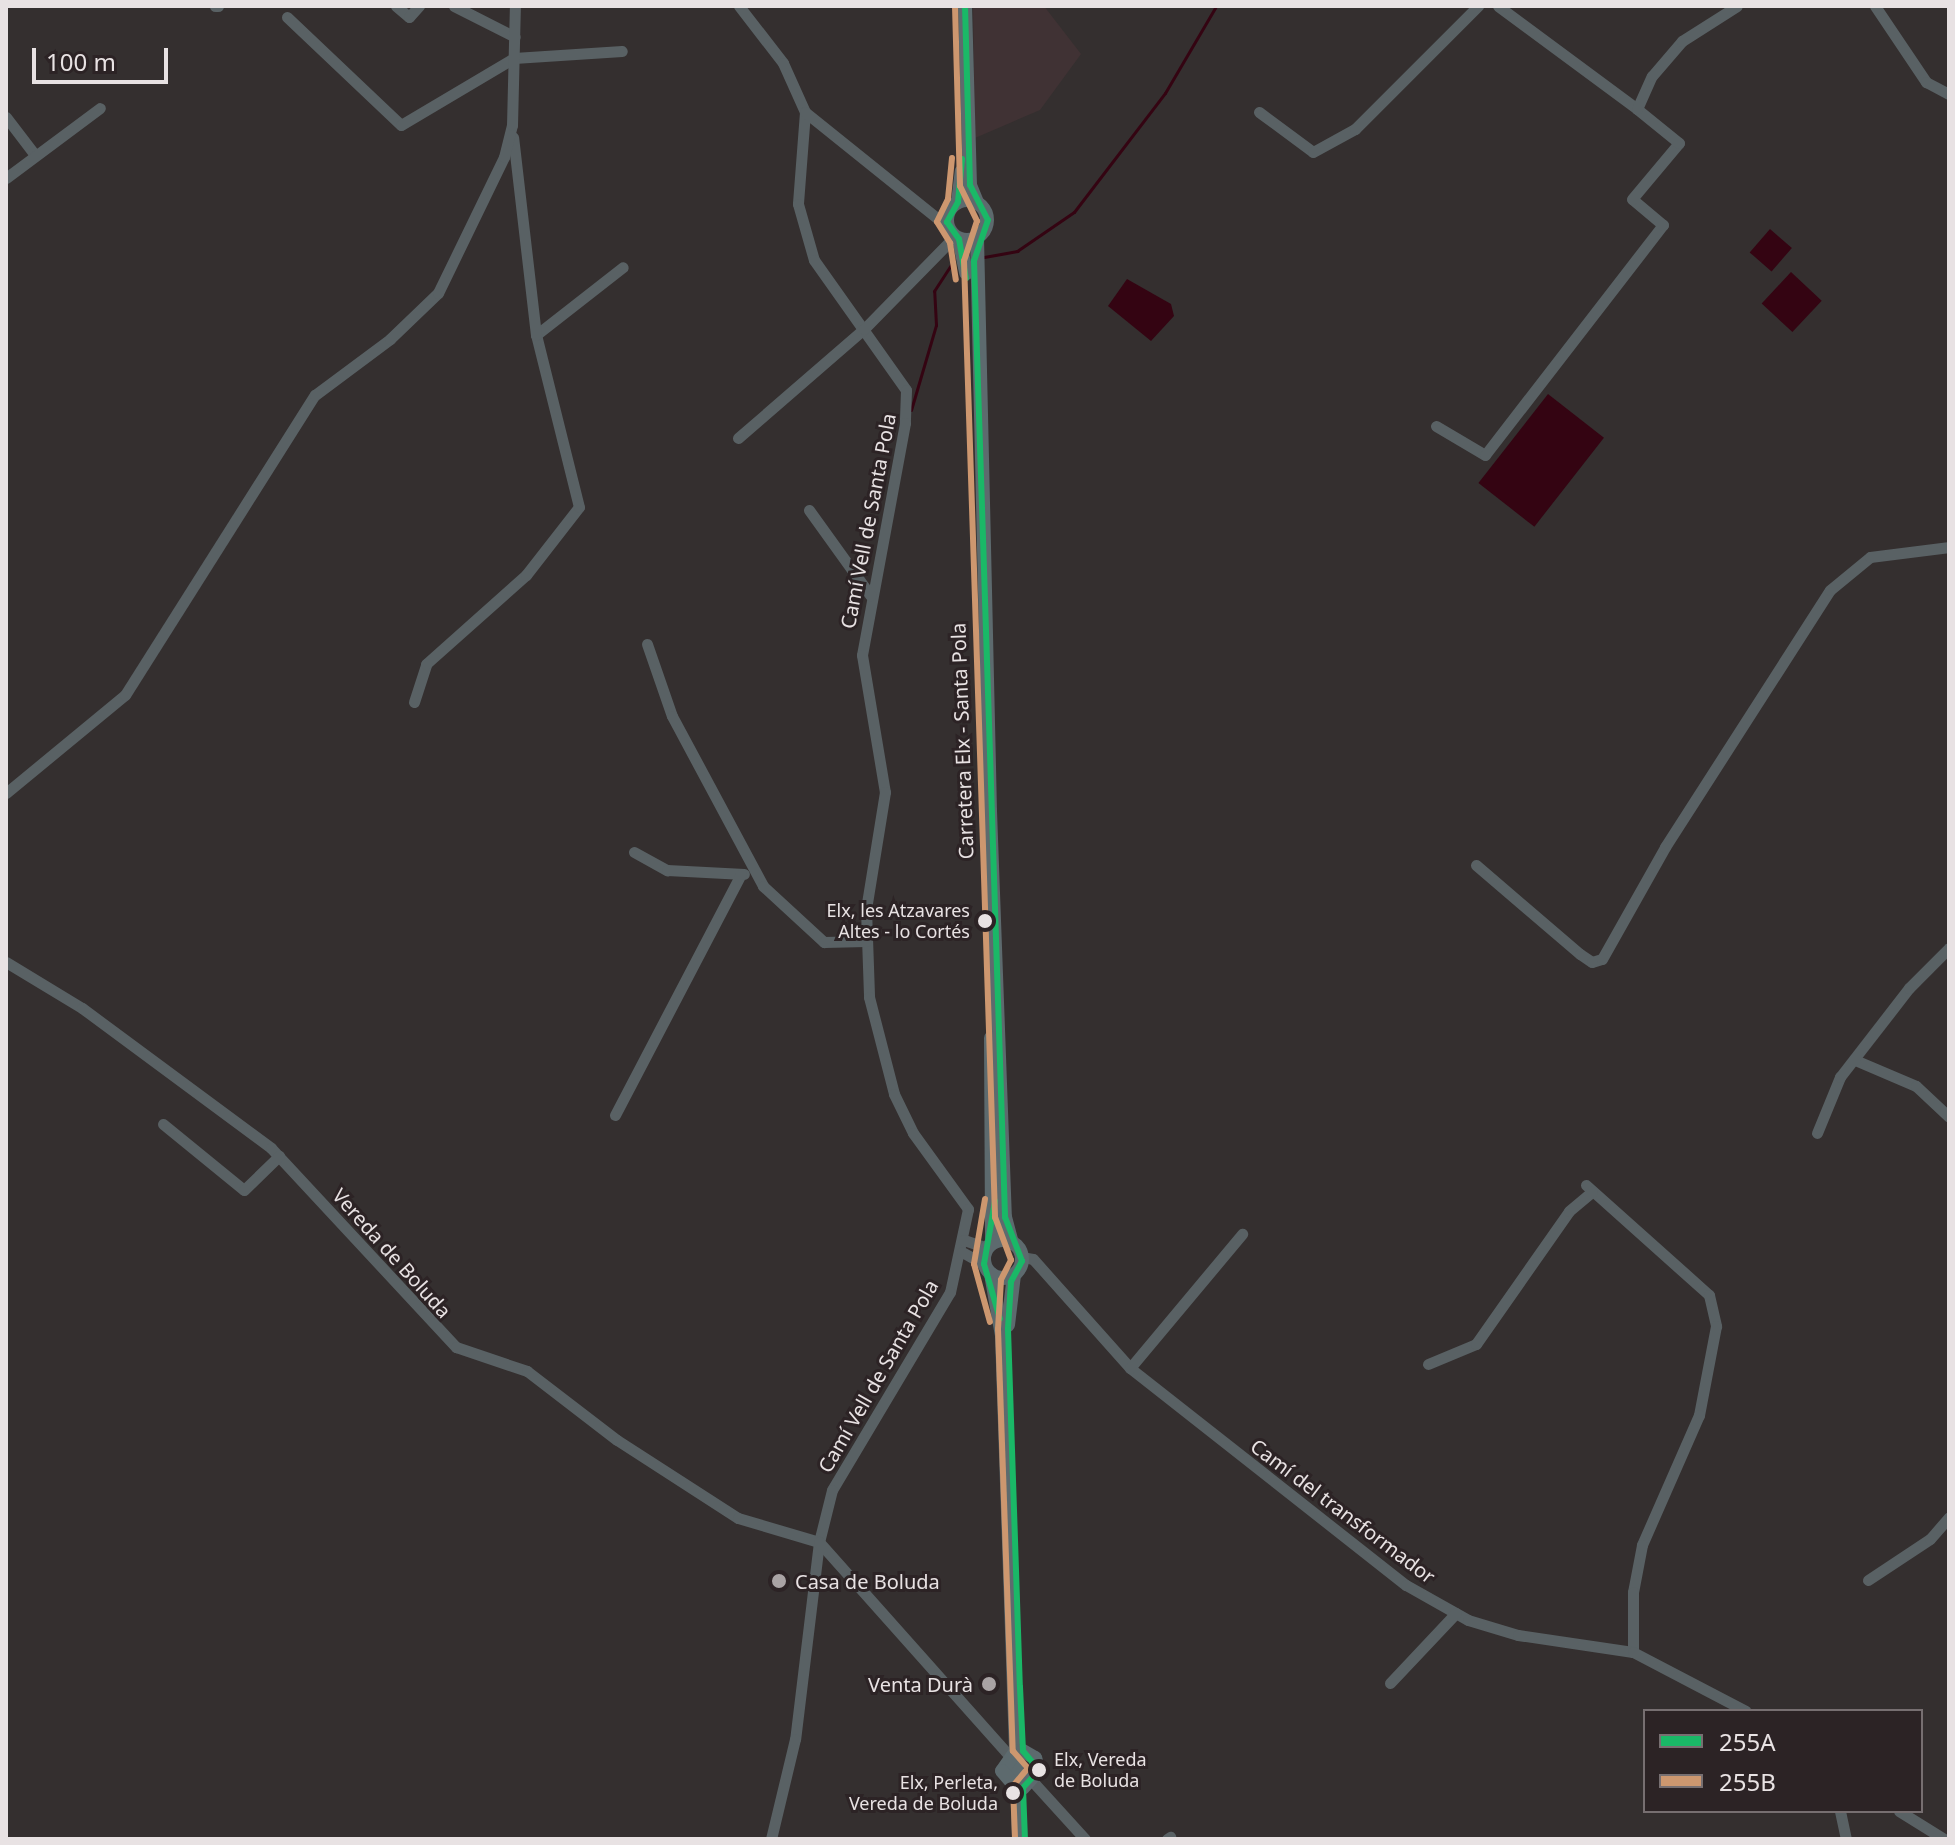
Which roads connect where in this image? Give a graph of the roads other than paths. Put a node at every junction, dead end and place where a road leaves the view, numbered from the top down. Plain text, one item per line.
1 (396, 6) edge
2 (419, 6) edge
3 (454, 6) edge
4 (515, 6) edge
5 (739, 6) edge
6 (957, 6) edge
7 (965, 6) edge
8 (1478, 6) edge
9 (1498, 6) edge
10 (1737, 6) edge
11 (1875, 6) edge
12 (287, 17) dead end
13 (515, 37) junction
14 (622, 51) dead end
15 (514, 58) junction
16 (1949, 94) edge
17 (100, 108) dead end
18 (1637, 109) junction
19 (805, 112) junction
20 (1259, 112) dead end
21 (6, 117) edge
22 (512, 125) junction
23 (35, 155) junction
24 (6, 178) edge
25 (958, 202) junction
26 (977, 202) junction
27 (954, 234) junction
28 (977, 238) junction
29 (623, 267) dead end
30 (864, 329) junction
31 (536, 335) junction
32 (1436, 426) dead end
33 (738, 438) dead end
34 (809, 510) dead end
35 (1949, 547) edge
36 (870, 595) junction
37 (647, 644) dead end
38 (414, 702) dead end
39 (6, 793) edge
40 (634, 852) dead end
41 (1476, 865) dead end
42 (741, 874) junction
43 (757, 875) junction
44 (866, 941) junction
45 (1949, 948) edge
46 (6, 962) edge
47 (1855, 1060) junction
48 (615, 1115) dead end
49 (1949, 1117) edge
50 (163, 1124) dead end
51 (1817, 1133) dead end
52 (279, 1156) junction
53 (1242, 1234) dead end
54 (1012, 1243) junction
55 (990, 1245) junction
56 (963, 1246) junction
57 (1021, 1257) junction
58 (987, 1269) junction
59 (1014, 1275) junction
60 (1428, 1364) dead end
61 (1130, 1368) junction
62 (1949, 1517) edge
63 (819, 1542) junction
64 (1868, 1580) dead end
65 (1456, 1613) junction
66 (1633, 1652) junction
67 (1390, 1683) dead end
68 (1742, 1709) edge
69 (1016, 1752) junction
70 (1025, 1786) junction
71 (1840, 1813) edge
72 (1902, 1813) edge
73 (771, 1839) edge
74 (1019, 1839) edge
75 (1025, 1839) edge
76 (1085, 1839) edge
77 (1846, 1839) edge
78 (1944, 1839) edge

1 - 2 street
3 - 13 street
4 - 13 street
5 - 19 street, Camí Vell de Santa Pola
6 - 25 main road
7 - 26 main road
8 - 20 street
9 - 18 street
10 - 18 street
11 - 16 street
12 - 15 street
13 - 15 street
14 - 15 street
15 - 22 street
17 - 23 street
18 - 32 street
19 - 27 street
19 - 30 street, Camí Vell de Santa Pola
21 - 23 street
22 - 31 street
22 - 39 street
23 - 24 street
25 - 26 main road
25 - 27 main road
26 - 28 main road
27 - 28 main road
27 - 30 street
27 - 55 main road, Carretera Elx - Santa Pola
28 - 54 main road, Carretera Elx - Santa Pola
29 - 31 street
30 - 33 street
30 - 36 street, Camí Vell de Santa Pola
31 - 38 street
34 - 36 street
35 - 41 street
36 - 44 street, Camí Vell de Santa Pola
37 - 43 street
40 - 42 street
42 - 43 street
42 - 48 street
43 - 44 street
44 - 56 street, Camí Vell de Santa Pola
45 - 47 street
46 - 52 street, Vereda de Boluda
47 - 49 street
47 - 51 street
50 - 52 street
52 - 63 street, Vereda de Boluda
53 - 61 street
54 - 55 main road
54 - 57 main road
55 - 56 street
55 - 58 main road, Carretera Elx - Santa Pola
56 - 58 street
56 - 63 street, Camí Vell de Santa Pola
57 - 59 main road
57 - 61 street, Camí del transformador
58 - 59 main road
58 - 69 main road
59 - 69 main road
60 - 66 street
61 - 65 street, Camí del transformador
62 - 64 street
63 - 69 street
63 - 73 street, Camí Vell de Santa Pola
65 - 66 street, Camí del transformador
65 - 67 street
66 - 68 street, Camí del transformador
69 - 70 main road
69 - 70 main road
70 - 74 main road
70 - 75 main road
70 - 76 street
71 - 77 street
72 - 78 street

